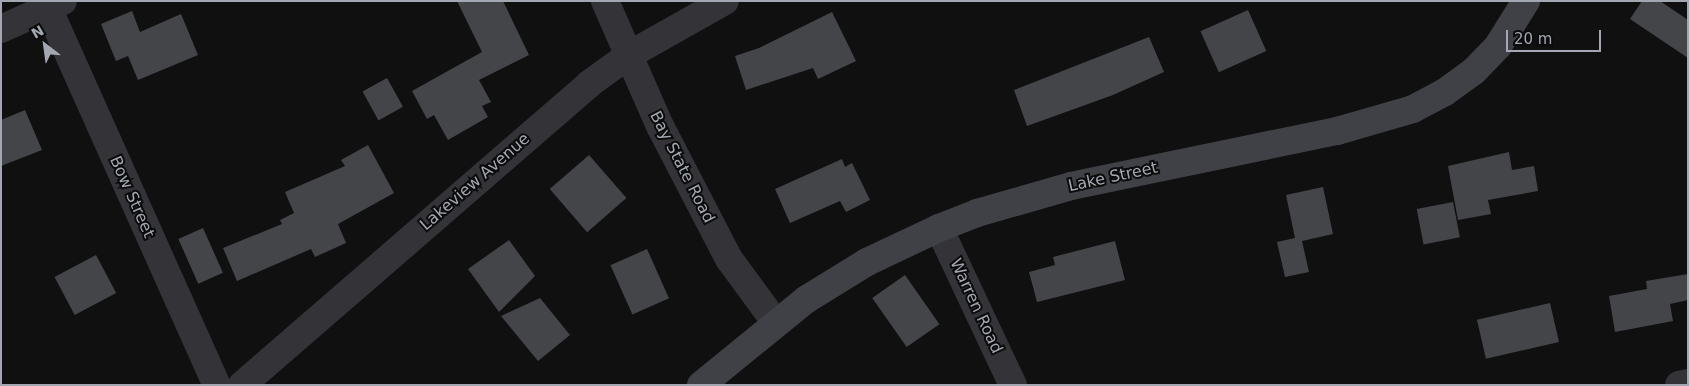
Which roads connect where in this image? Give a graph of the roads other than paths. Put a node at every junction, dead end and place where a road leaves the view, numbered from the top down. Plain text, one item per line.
1 (605, 1) edge
2 (725, 1) edge
3 (1526, 1) edge
4 (55, 5) edge
5 (1, 29) edge
6 (629, 55) junction
7 (939, 228) junction
8 (776, 323) junction
9 (1688, 383) edge
10 (217, 385) edge
11 (242, 385) edge
12 (701, 385) edge
13 (1013, 385) edge
14 (1679, 385) edge

1 - 6 street, Bay State Road
2 - 6 street, Lakeview Avenue
3 - 7 street, Lake Street
4 - 5 street
4 - 10 street, Bow Street
6 - 8 street, Bay State Road
6 - 11 street, Lakeview Avenue
7 - 8 street, Lake Street
7 - 13 street, Warren Road
8 - 12 street, Lake Street
9 - 14 street

